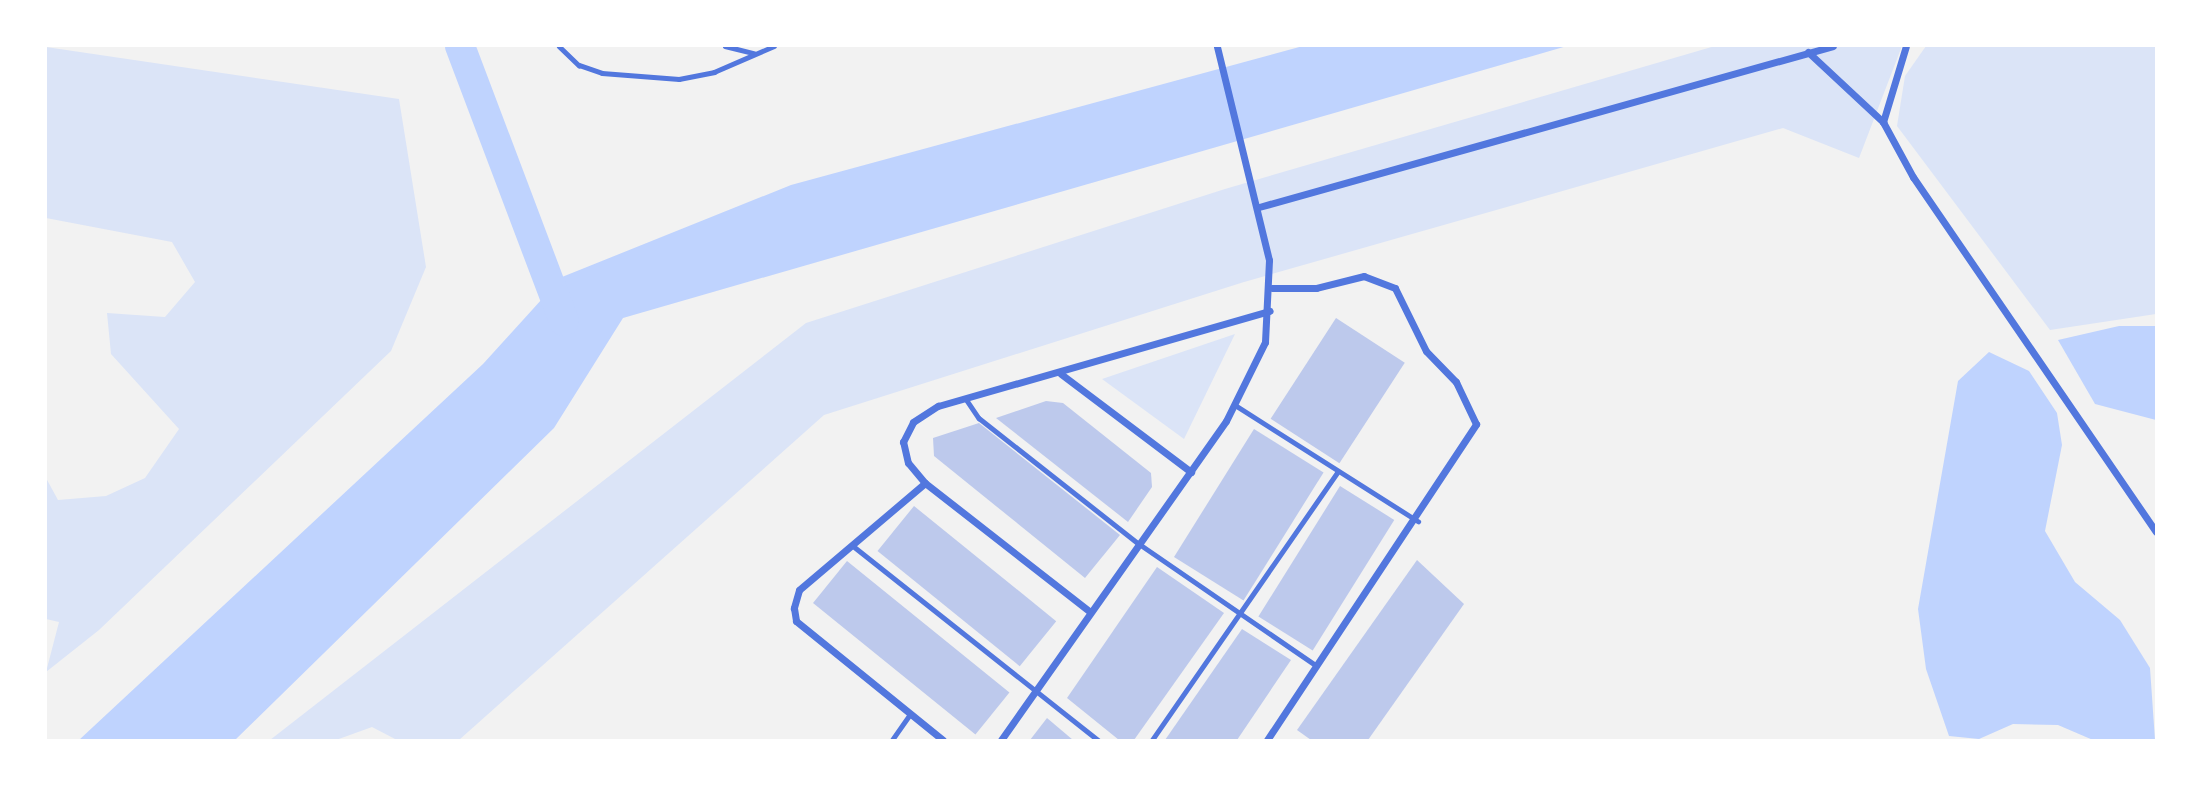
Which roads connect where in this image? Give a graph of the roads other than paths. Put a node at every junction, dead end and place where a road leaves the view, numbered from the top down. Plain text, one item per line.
1 (559, 46) edge
2 (724, 46) edge
3 (774, 46) edge
4 (1217, 46) edge
5 (1833, 46) edge
6 (1906, 46) edge
7 (1808, 52) junction
8 (755, 54) junction
9 (1883, 122) junction
10 (1259, 207) junction
11 (1272, 288) junction
12 (1270, 311) junction
13 (1061, 374) junction
14 (966, 398) junction
15 (1235, 405) junction
16 (1191, 472) junction
17 (1337, 473) junction
18 (925, 483) junction
19 (1418, 521) junction
20 (2157, 532) edge
21 (1138, 543) junction
22 (852, 545) junction
23 (1089, 611) junction
24 (1240, 615) junction
25 (1318, 667) junction
26 (1034, 692) junction
27 (909, 714) junction
28 (892, 740) edge
29 (943, 740) edge
30 (1001, 740) edge
31 (1098, 740) edge
32 (1152, 740) edge
33 (1267, 740) edge

1 - 8 lane
2 - 8 lane
3 - 8 lane
4 - 10 street
5 - 7 street
6 - 9 street
7 - 9 street
7 - 10 street
9 - 20 street
10 - 11 street
11 - 12 street
11 - 19 street
12 - 13 street
12 - 15 street
13 - 14 street
13 - 16 street
14 - 18 street
14 - 21 lane
15 - 16 street
15 - 17 lane
16 - 21 street
17 - 19 lane
17 - 24 lane
18 - 22 street
18 - 23 street
19 - 25 street
21 - 23 street
21 - 24 lane
22 - 26 lane
22 - 27 street
23 - 26 street
24 - 25 lane
24 - 32 lane
25 - 33 street
26 - 30 street
26 - 31 lane
27 - 28 lane
27 - 29 street

